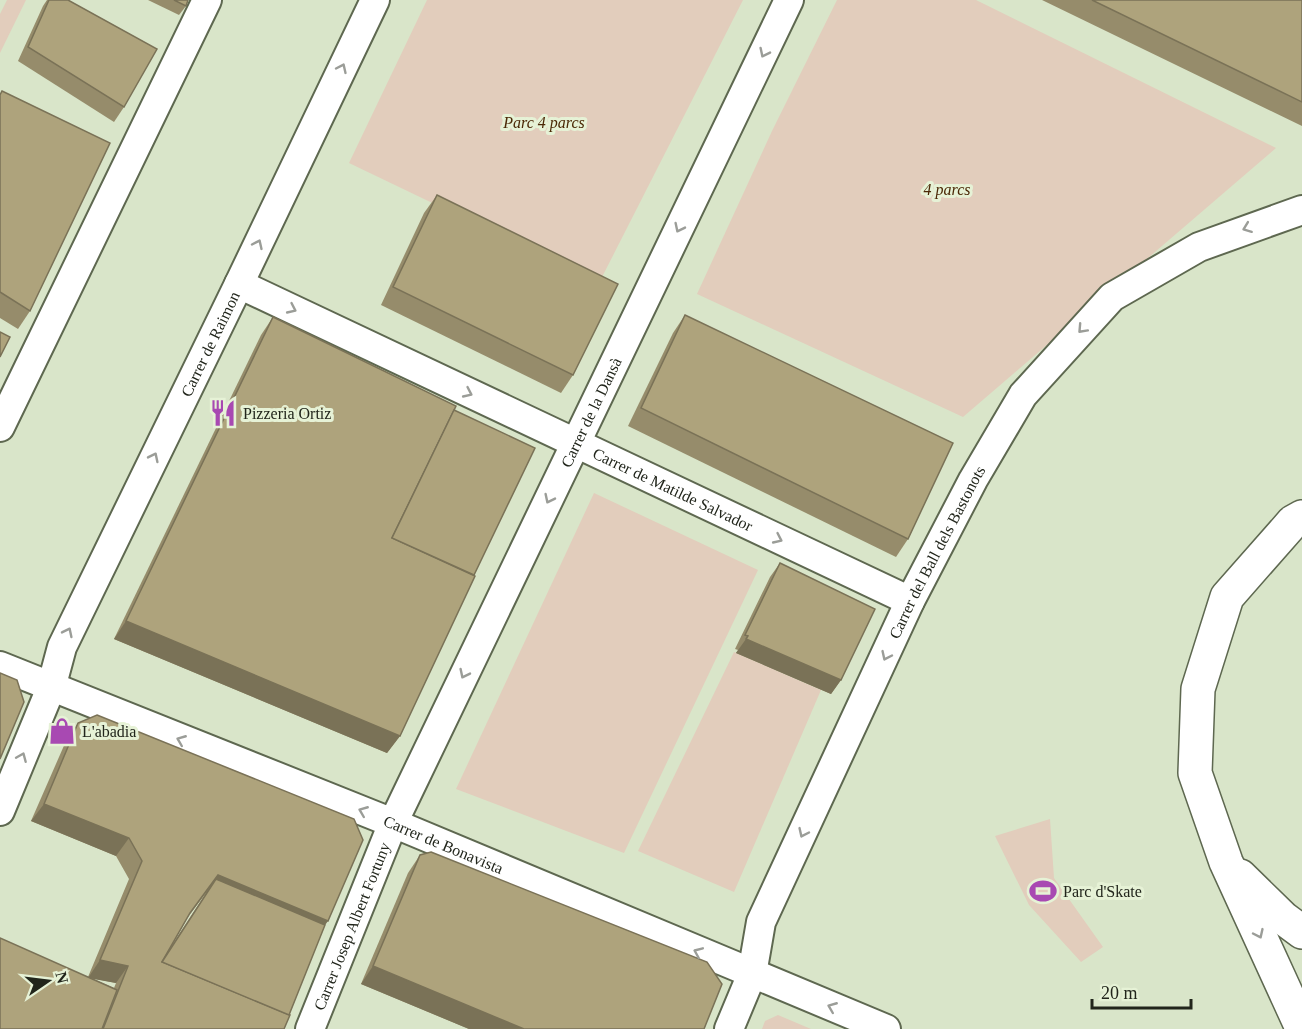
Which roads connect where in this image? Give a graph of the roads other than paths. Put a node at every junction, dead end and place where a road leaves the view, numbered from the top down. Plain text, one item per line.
1 (207, 0) edge
2 (375, 0) edge
3 (789, 0) edge
4 (1302, 210) edge
5 (240, 284) junction
6 (0, 427) edge
7 (576, 444) junction
8 (1302, 517) edge
9 (910, 601) junction
10 (0, 666) edge
11 (51, 688) junction
12 (0, 811) edge
13 (393, 823) junction
14 (1226, 862) junction
15 (1302, 932) edge
16 (752, 974) junction
17 (1302, 1028) edge
18 (310, 1029) edge
19 (729, 1029) edge
20 (886, 1029) edge

1 - 6 street
5 -> 2 street, Carrer de Raimon
3 -> 7 street, Carrer de la Dansà
4 -> 9 street, Carrer del Ball dels Bastonots
5 -> 7 street, Carrer de Matilde Salvador
11 -> 5 street, Carrer de Raimon
7 -> 9 street, Carrer de Matilde Salvador
7 -> 13 street, Carrer de la Dansà
8 - 14 highway
9 -> 16 street, Carrer del Ball dels Bastonots
10 - 11 street, Carrer de Bonavista
12 -> 11 street, Carrer de Raimon
13 -> 11 street, Carrer de Bonavista
16 -> 13 street, Carrer de Bonavista
13 - 18 street, Carrer Josep Albert Fortuny
14 - 15 highway
14 -> 17 highway
16 - 19 street, Carrer del Ball dels Bastonots
20 -> 16 street, Carrer de Bonavista

